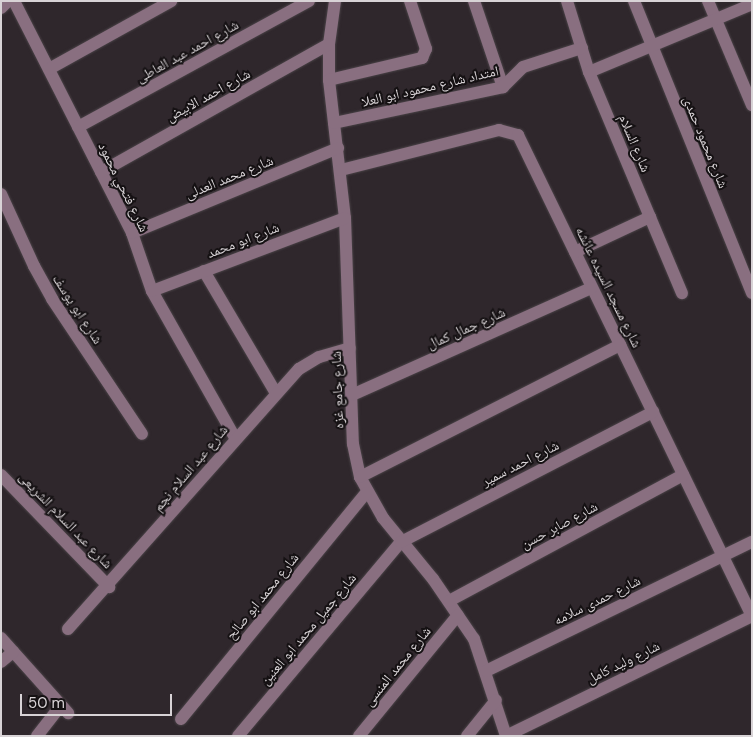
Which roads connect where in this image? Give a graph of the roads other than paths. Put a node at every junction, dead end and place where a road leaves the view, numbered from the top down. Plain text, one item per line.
1 (8, 1) edge
2 (14, 1) edge
3 (171, 1) edge
4 (310, 1) edge
5 (335, 1) edge
6 (410, 1) edge
7 (474, 1) edge
8 (567, 1) edge
9 (634, 1) edge
10 (708, 1) edge
11 (752, 4) edge
12 (1, 8) edge
13 (714, 18) junction
14 (329, 44) junction
15 (649, 44) junction
16 (582, 48) junction
17 (49, 69) junction
18 (589, 72) junction
19 (329, 80) junction
20 (503, 87) junction
21 (752, 105) edge
22 (334, 123) junction
23 (78, 127) junction
24 (338, 148) junction
25 (342, 170) junction
26 (101, 172) junction
27 (1, 194) edge
28 (650, 217) junction
29 (345, 218) junction
30 (132, 233) junction
31 (575, 252) junction
32 (204, 271) junction
33 (592, 288) junction
34 (152, 291) junction
35 (682, 293) dead end
36 (752, 293) edge
37 (620, 345) junction
38 (350, 348) junction
39 (276, 393) junction
40 (352, 395) junction
41 (653, 412) junction
42 (142, 434) dead end
43 (235, 438) junction
44 (1, 475) edge
45 (683, 475) junction
46 (360, 477) junction
47 (366, 493) junction
48 (401, 542) junction
49 (752, 542) edge
50 (722, 556) junction
51 (109, 587) junction
52 (449, 601) junction
53 (458, 615) junction
54 (752, 616) edge
55 (68, 629) dead end
56 (1, 638) edge
57 (13, 652) junction
58 (1, 662) edge
59 (486, 671) junction
60 (496, 700) junction
61 (181, 719) dead end
62 (37, 736) edge
63 (238, 736) edge
64 (359, 736) edge
65 (467, 736) edge
66 (506, 736) edge

1 - 12 street
2 - 17 street, شارع فتحي محمود
3 - 17 street
4 - 23 street, شارع احمد عبد العاطى
5 - 14 street, شارع جامع غزه
6 - 19 street
7 - 20 street
8 - 16 street, شارع السلام
9 - 15 street, شارع محمود حمدى
10 - 13 street
11 - 13 street
13 - 15 street
13 - 21 street
14 - 19 street, شارع جامع غزه
14 - 26 street, شارع احمد الابيض
15 - 18 street
15 - 36 street, شارع محمود حمدى
16 - 18 street, شارع السلام
16 - 20 street, امتداد شارع محمود ابو العلا
17 - 23 street, شارع فتحي محمود
18 - 28 street, شارع السلام
19 - 22 street, شارع جامع غزه
20 - 22 street, امتداد شارع محمود ابو العلا
22 - 24 street, شارع جامع غزه
23 - 26 street, شارع فتحي محمود
24 - 25 street, شارع جامع غزه
24 - 30 street, شارع محمد العدلى
25 - 29 street, شارع جامع غزه
25 - 31 street, شارع مسجد السيده عائشه
26 - 30 street, شارع فتحي محمود
27 - 42 street, شارع ابو يوسف
28 - 31 street
28 - 35 street, شارع السلام
29 - 32 street, شارع ابو محمد
29 - 38 street, شارع جامع غزه
30 - 34 street, شارع فتحي محمود
31 - 33 street, شارع مسجد السيده عائشه
32 - 34 street, شارع ابو محمد
32 - 39 street
33 - 37 street, شارع مسجد السيده عائشه
33 - 40 street, شارع جمال كمال
34 - 43 street, شارع فتحي محمود
37 - 41 street, شارع مسجد السيده عائشه
37 - 46 street
38 - 39 street, شارع عبد السلام نجم
38 - 40 street, شارع جامع غزه
39 - 43 street, شارع عبد السلام نجم
40 - 46 street, شارع جامع غزه
41 - 45 street, شارع مسجد السيده عائشه
41 - 48 street, شارع احمد سمير
43 - 51 street, شارع عبد السلام نجم
44 - 51 street, شارع عبد السلام الشريعى
45 - 50 street, شارع مسجد السيده عائشه
45 - 52 street, شارع صابر حسن
46 - 47 street, شارع جامع غزه
47 - 48 street, شارع جامع غزه
47 - 61 street, شارع محمد ابو صالح
48 - 52 street, شارع جامع غزه
48 - 63 street, شارع جميل محمد ابو العنين
49 - 50 street, شارع حمدى سلامه
50 - 54 street, شارع مسجد السيده عائشه
50 - 59 street, شارع حمدى سلامه
51 - 55 street, شارع عبد السلام نجم
52 - 53 street, شارع جامع غزه
53 - 59 street, شارع جامع غزه
53 - 64 street, شارع محمد المنسى
54 - 66 street, شارع وليد كامل
56 - 57 street
57 - 58 street
57 - 62 street
59 - 60 street, شارع جامع غزه
60 - 65 street
60 - 66 street, شارع جامع غزه

